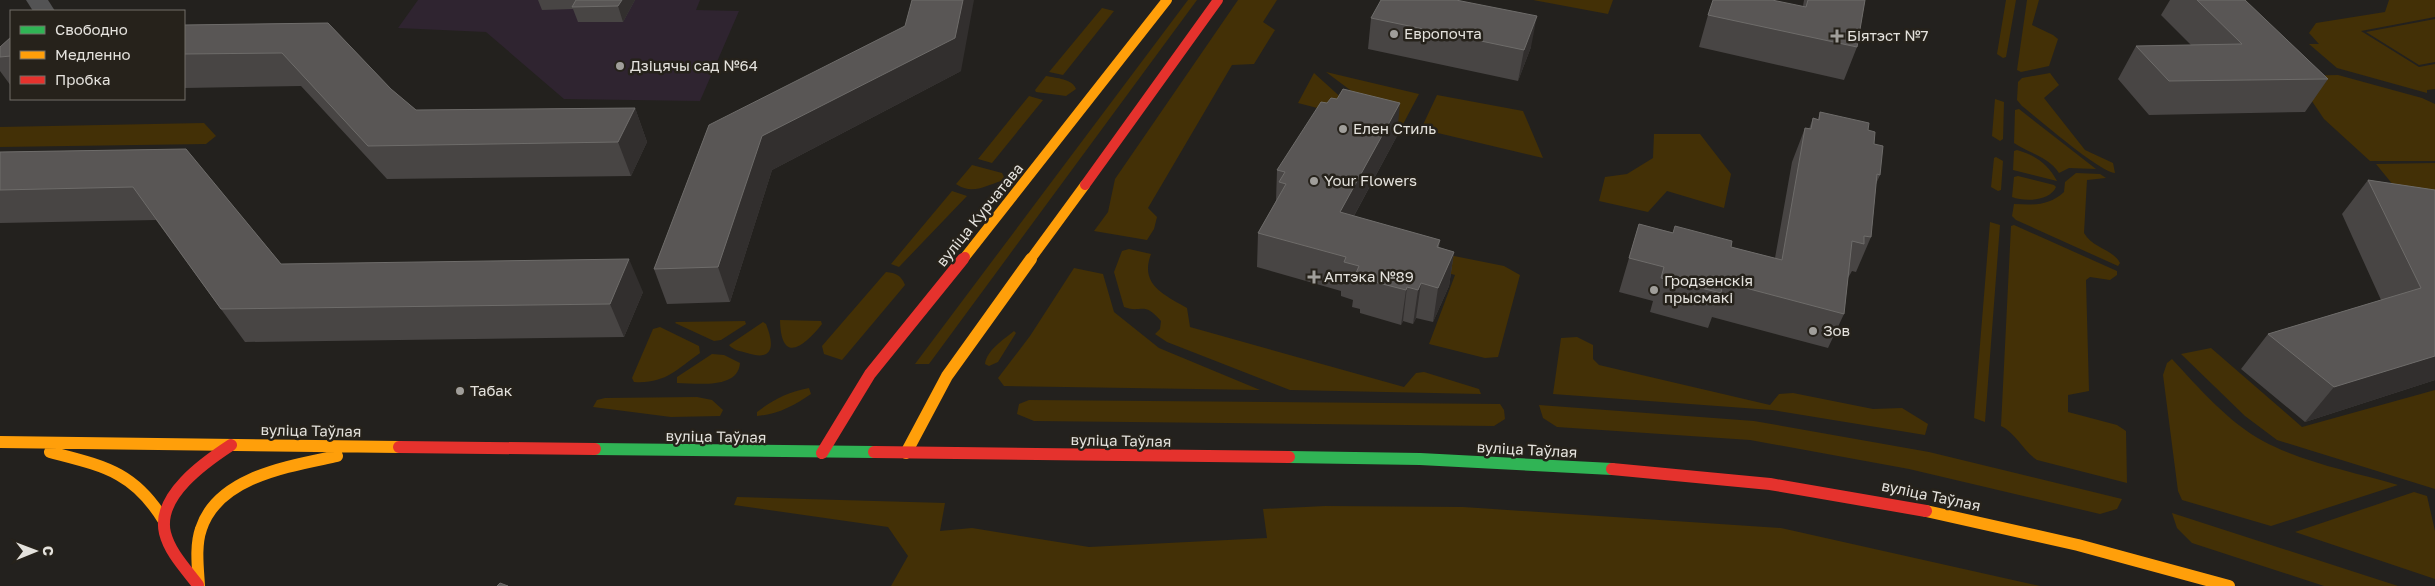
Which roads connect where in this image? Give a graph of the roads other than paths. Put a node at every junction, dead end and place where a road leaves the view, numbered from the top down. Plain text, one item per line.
1 (1167, 0) edge
2 (1218, 0) edge
3 (0, 442) edge
4 (18, 442) junction
5 (231, 445) junction
6 (375, 447) junction
7 (822, 453) junction
8 (906, 453) junction
9 (232, 460) dead end
10 (230, 475) dead end
11 (221, 498) junction
12 (164, 522) junction
13 (198, 586) edge
14 (2229, 586) edge

1 - 7 main road, вуліца Курчатава
2 - 8 main road
3 - 4 main road, вуліца Таўлая
4 - 5 main road, вуліца Таўлая
4 - 12 main road
5 - 6 main road, вуліца Таўлая
5 - 9 main road
5 - 12 main road
6 - 7 main road, вуліца Таўлая
6 - 11 main road
7 - 8 main road, вуліца Таўлая
8 - 14 main road, вуліца Таўлая
10 - 11 main road
11 - 13 main road
12 - 13 main road

